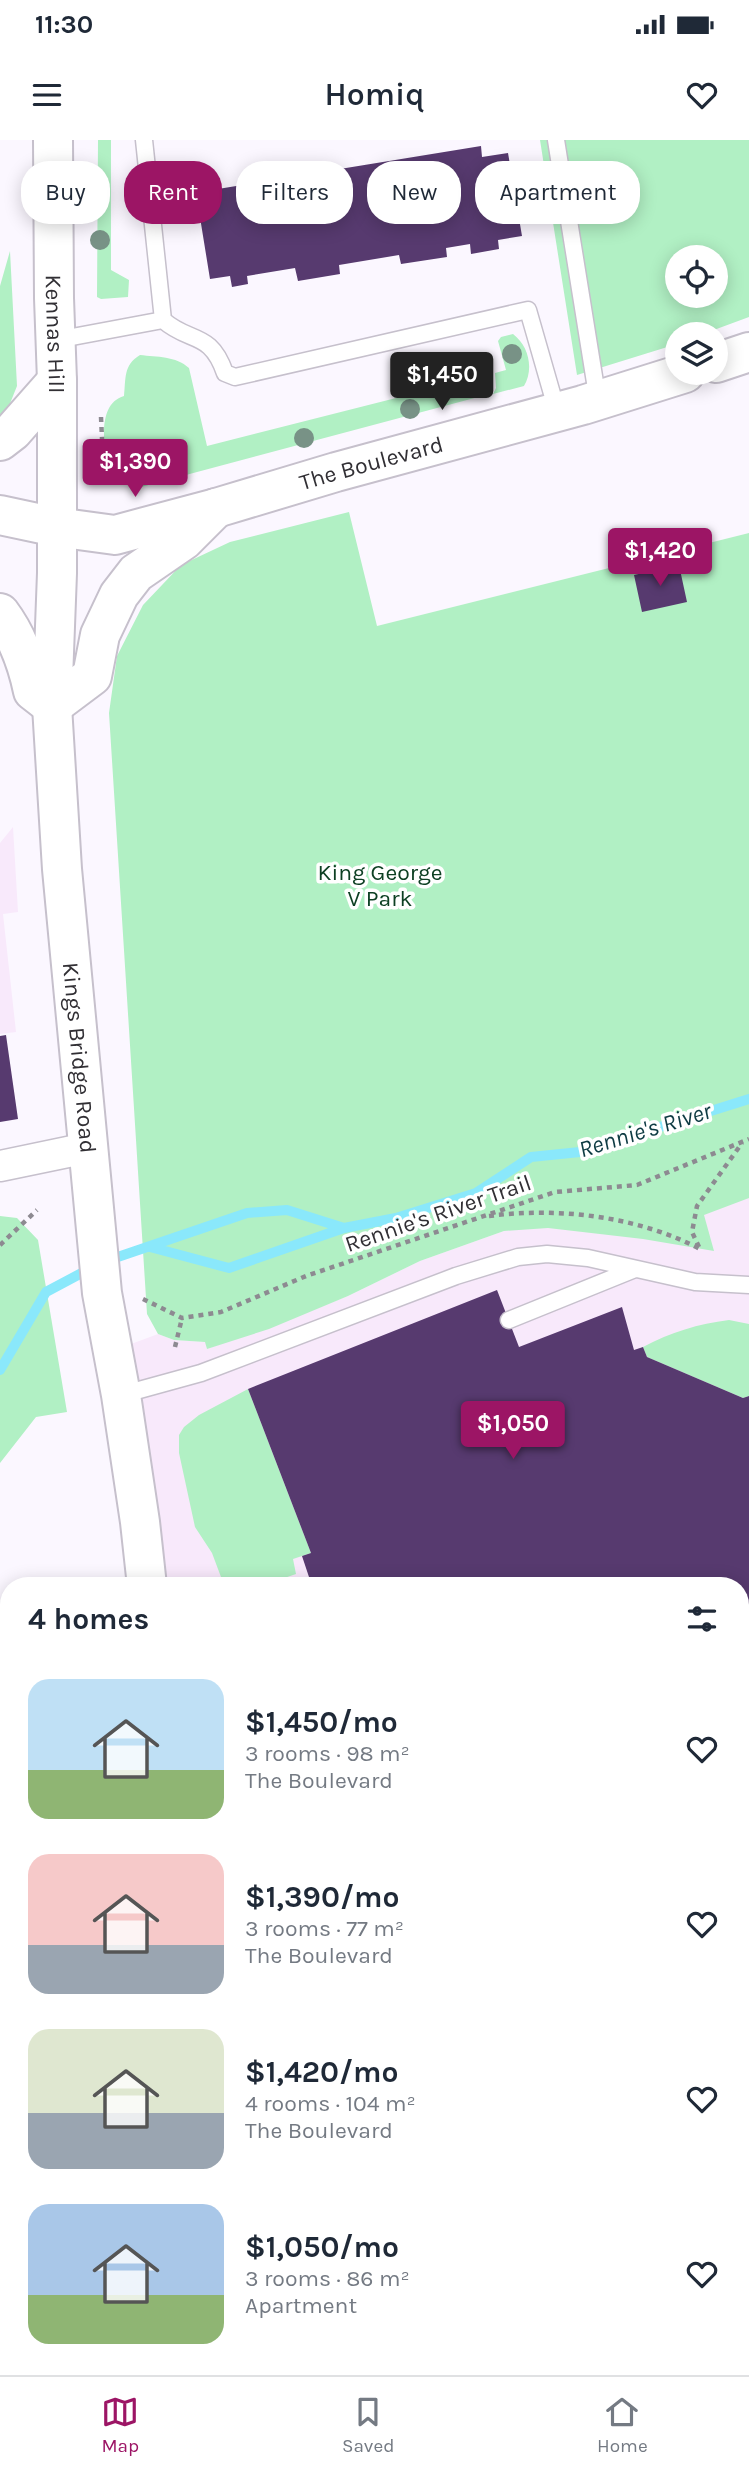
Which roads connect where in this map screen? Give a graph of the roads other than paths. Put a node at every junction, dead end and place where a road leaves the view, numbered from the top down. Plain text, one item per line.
1 (53, 140) edge
2 (145, 140) edge
3 (556, 140) edge
4 (163, 320) junction
5 (56, 341) junction
6 (749, 352) edge
7 (728, 359) edge
8 (665, 379) edge
9 (57, 381) junction
10 (598, 401) junction
11 (557, 412) junction
12 (0, 441) edge
13 (216, 508) junction
14 (0, 515) edge
15 (56, 527) junction
16 (0, 613) edge
17 (52, 706) junction
18 (87, 1148) junction
19 (0, 1166) edge
20 (635, 1269) junction
21 (749, 1285) edge
22 (509, 1320) dead end
23 (121, 1395) junction
24 (146, 1577) edge

1 - 5 main road, Kennas Hill
2 - 4 lane
3 - 10 lane
4 - 5 lane
4 - 11 lane
5 - 9 main road, Kennas Hill
6 - 7 main road
8 - 10 main road, The Boulevard
9 - 12 main road
9 - 15 main road, Kennas Hill
10 - 11 main road, The Boulevard
11 - 13 main road, The Boulevard
13 - 15 main road, The Boulevard
13 - 17 main road
14 - 15 main road, The Boulevard
15 - 17 main road, Kings Bridge Road
16 - 17 main road
17 - 18 main road, Kings Bridge Road
18 - 19 street
18 - 23 main road, Kings Bridge Road
20 - 21 lane
20 - 22 lane
20 - 23 lane
23 - 24 main road, Kings Bridge Road

